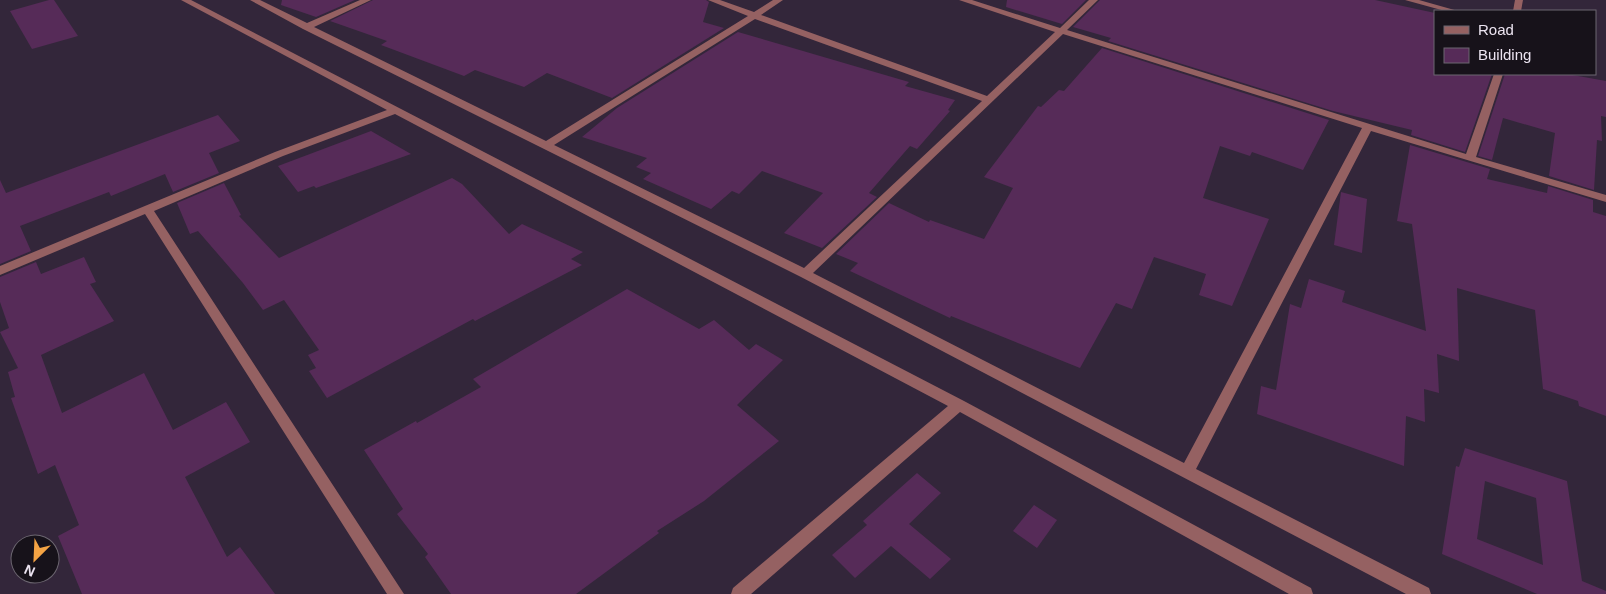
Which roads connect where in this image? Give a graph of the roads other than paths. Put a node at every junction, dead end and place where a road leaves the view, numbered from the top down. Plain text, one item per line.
1 (185, 0) edge
2 (254, 0) edge
3 (367, 0) edge
4 (712, 0) edge
5 (779, 0) edge
6 (963, 0) edge
7 (1094, 0) edge
8 (1409, 0) edge
9 (1423, 2) edge
10 (1451, 10) edge
11 (754, 15) junction
12 (306, 26) junction
13 (1061, 31) junction
14 (1500, 75) edge
15 (988, 100) junction
16 (396, 110) junction
17 (1368, 127) junction
18 (546, 146) junction
19 (1470, 159) junction
20 (1606, 199) edge
21 (147, 210) junction
22 (0, 271) edge
23 (805, 274) junction
24 (959, 405) junction
25 (1188, 471) junction
26 (396, 594) edge
27 (739, 594) edge
28 (1305, 594) edge
29 (1423, 594) edge

1 - 16 street
2 - 12 street
3 - 12 street
4 - 11 street
5 - 11 street
6 - 13 street
7 - 13 street
8 - 9 street
9 - 10 street
11 - 15 street
11 - 18 street
12 - 18 street
13 - 15 street
13 - 17 street
14 - 19 street
15 - 23 street
16 - 21 street
16 - 24 street
17 - 19 street
17 - 25 street
18 - 23 street
19 - 20 street
21 - 22 street
21 - 26 street
23 - 25 street
24 - 27 street
24 - 28 street
25 - 29 street

